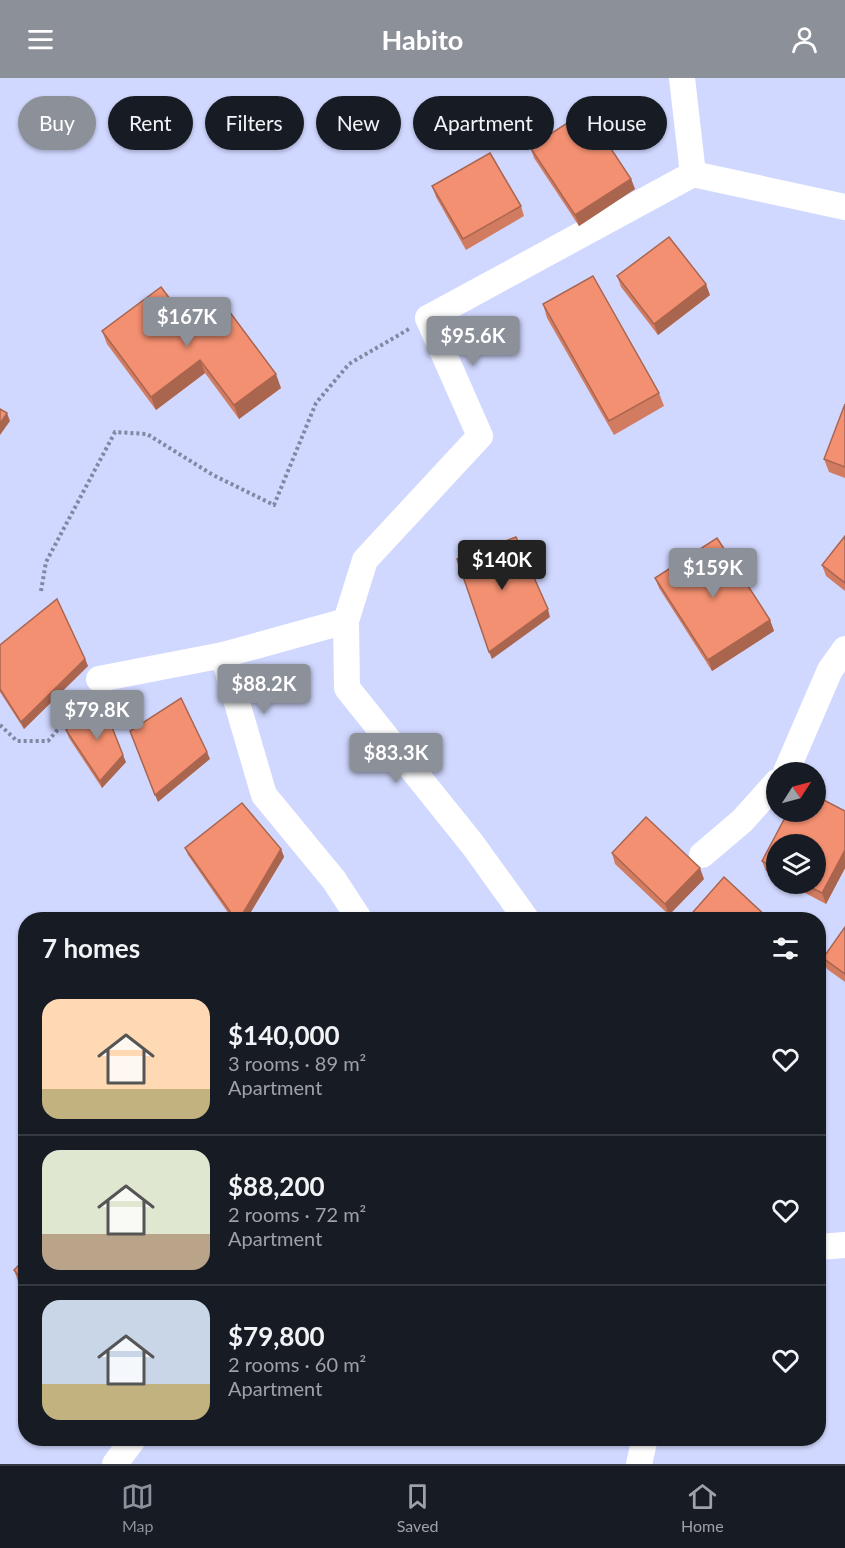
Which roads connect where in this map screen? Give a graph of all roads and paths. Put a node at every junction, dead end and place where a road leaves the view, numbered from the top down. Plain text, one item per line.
1 (682, 78) edge
2 (693, 174) junction
3 (845, 207) edge
4 (428, 318) junction
5 (40, 591) dead end
6 (346, 621) junction
7 (845, 649) edge
8 (223, 655) junction
9 (99, 679) joint
10 (0, 725) edge
11 (790, 762) edge
12 (766, 794) edge
13 (702, 855) dead end
14 (355, 912) edge
15 (521, 912) edge
16 (845, 1245) edge
17 (826, 1246) edge
18 (128, 1446) edge
19 (643, 1446) edge
20 (115, 1464) edge
21 (639, 1464) edge

1 - 2 street
2 - 3 street
2 - 4 street
4 - 5 path
4 - 6 street
6 - 8 street
6 - 15 street
7 - 11 street
8 - 9 street
8 - 14 street
9 - 10 path
12 - 13 street
16 - 17 street
18 - 20 street
19 - 21 street

